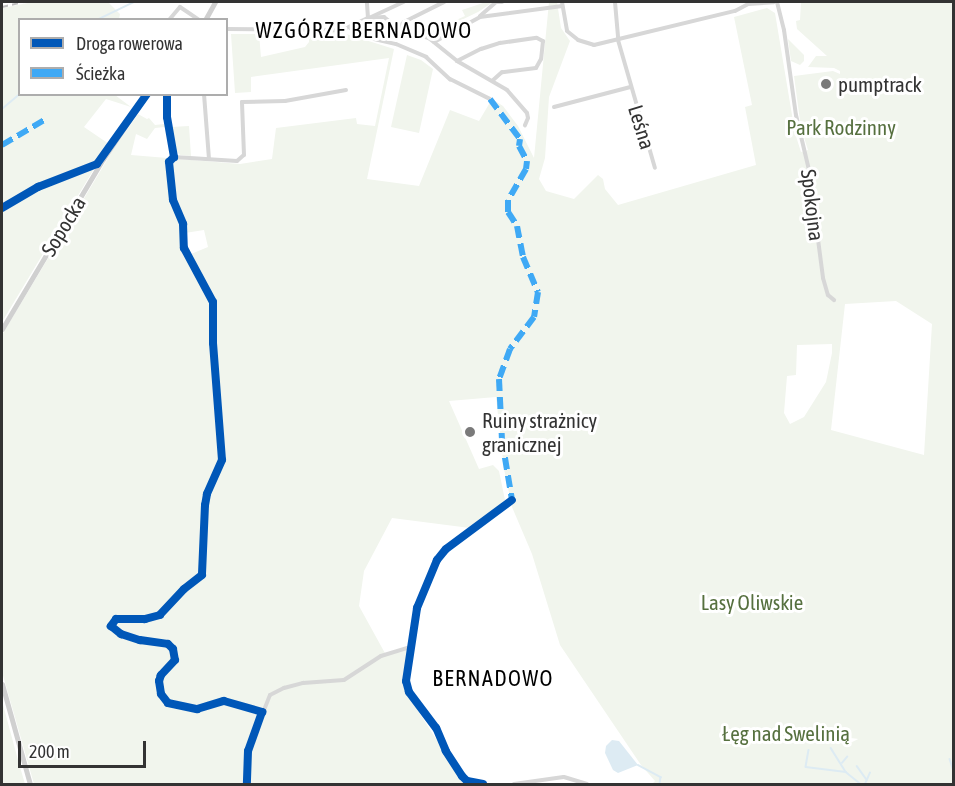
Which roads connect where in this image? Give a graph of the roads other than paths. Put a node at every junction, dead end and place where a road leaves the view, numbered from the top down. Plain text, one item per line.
1 (215, 2) edge
2 (367, 2) edge
3 (404, 2) edge
4 (444, 2) edge
5 (502, 2) edge
6 (544, 2) edge
7 (615, 2) edge
8 (776, 2) edge
9 (562, 4) edge
10 (545, 8) junction
11 (480, 17) junction
12 (171, 18) edge
13 (196, 18) edge
14 (206, 18) edge
15 (368, 18) junction
16 (399, 27) junction
17 (350, 28) junction
18 (228, 29) edge
19 (618, 40) junction
20 (434, 42) junction
21 (457, 62) junction
22 (492, 81) junction
23 (630, 87) junction
24 (346, 90) dead end
25 (146, 96) edge
26 (167, 96) edge
27 (204, 96) edge
28 (490, 99) dead end
29 (554, 107) dead end
30 (525, 125) dead end
31 (209, 159) junction
32 (655, 168) dead end
33 (834, 300) dead end
34 (2, 328) edge
35 (512, 500) dead end
36 (411, 647) junction
37 (2, 684) edge
38 (30, 784) edge
39 (247, 784) edge
40 (483, 784) edge
41 (514, 784) edge
42 (587, 784) edge

1 - 14 main road
2 - 15 street
3 - 15 street
4 - 16 street
5 - 11 street
6 - 10 street
7 - 19 street, Leśna
8 - 19 street
8 - 33 street, Spokojna
9 - 10 street
9 - 19 street
10 - 11 street
11 - 20 street
12 - 13 street
15 - 16 street
15 - 17 street
16 - 20 street
17 - 18 street
17 - 28 street
19 - 23 street, Leśna
20 - 21 street
21 - 22 street
21 - 22 street
22 - 30 street
23 - 29 street, Leśna
23 - 32 street, Leśna
24 - 31 street
25 - 34 main road, Sopocka
26 - 31 street
27 - 31 street
35 - 36 street
36 - 39 street
36 - 40 street
37 - 38 main road
41 - 42 street

